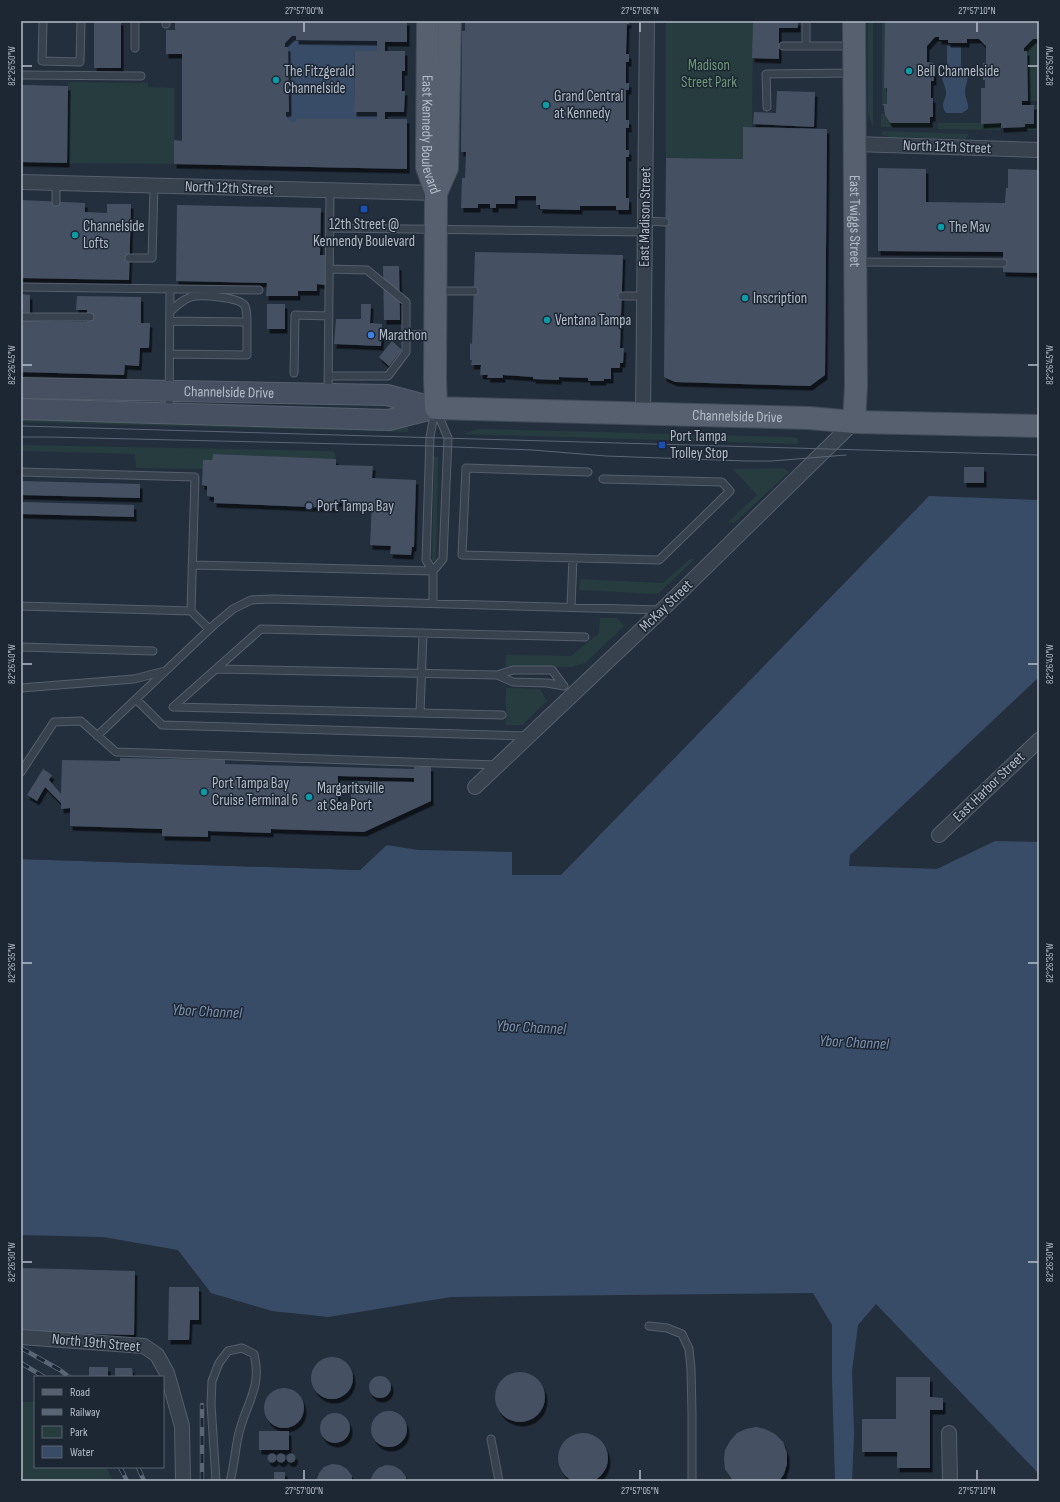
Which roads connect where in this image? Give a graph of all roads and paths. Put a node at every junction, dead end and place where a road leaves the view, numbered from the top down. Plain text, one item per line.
1 (43, 21) edge
2 (80, 21) edge
3 (135, 21) edge
4 (428, 21) edge
5 (450, 21) edge
6 (647, 21) edge
7 (806, 21) edge
8 (854, 21) edge
9 (783, 46) dead end
10 (806, 46) junction
11 (854, 46) junction
12 (135, 48) dead end
13 (854, 73) junction
14 (21, 75) edge
15 (141, 76) dead end
16 (767, 107) dead end
17 (854, 144) junction
18 (1039, 150) edge
19 (21, 182) edge
20 (56, 183) junction
21 (154, 186) junction
22 (330, 191) junction
23 (436, 193) junction
24 (56, 202) dead end
25 (665, 222) dead end
26 (645, 227) junction
27 (330, 228) junction
28 (436, 228) junction
29 (129, 258) dead end
30 (855, 262) junction
31 (1003, 263) dead end
32 (329, 269) junction
33 (21, 287) edge
34 (170, 289) junction
35 (259, 290) dead end
36 (435, 291) junction
37 (474, 291) dead end
38 (622, 296) dead end
39 (644, 296) junction
40 (170, 312) junction
41 (329, 316) junction
42 (21, 317) edge
43 (90, 317) dead end
44 (170, 321) junction
45 (247, 322) junction
46 (435, 334) junction
47 (406, 335) junction
48 (170, 354) junction
49 (294, 374) dead end
50 (328, 385) junction
51 (350, 386) junction
52 (21, 388) edge
53 (169, 392) junction
54 (436, 408) junction
55 (21, 409) edge
56 (169, 413) junction
57 (642, 414) junction
58 (854, 422) junction
59 (1039, 426) edge
60 (21, 472) edge
61 (588, 472) dead end
62 (603, 479) dead end
63 (573, 558) junction
64 (192, 565) junction
65 (433, 572) junction
66 (433, 603) junction
67 (21, 606) edge
68 (571, 607) junction
69 (662, 610) junction
70 (191, 611) junction
71 (209, 629) junction
72 (422, 633) junction
73 (585, 637) dead end
74 (21, 647) edge
75 (153, 651) dead end
76 (216, 669) junction
77 (165, 671) junction
78 (421, 674) junction
79 (497, 675) junction
80 (21, 688) edge
81 (568, 691) junction
82 (136, 699) junction
83 (420, 714) junction
84 (502, 715) dead end
85 (97, 736) junction
86 (529, 736) junction
87 (1039, 740) edge
88 (498, 765) junction
89 (21, 772) edge
90 (475, 787) dead end
91 (939, 835) dead end
92 (649, 1326) dead end
93 (21, 1337) edge
94 (949, 1433) dead end
95 (491, 1439) dead end
96 (183, 1481) edge
97 (216, 1481) edge
98 (230, 1481) edge
99 (499, 1481) edge
100 (692, 1481) edge
101 (950, 1481) edge

1 - 2 lane
3 - 12 lane
4 - 23 main road, East Kennedy Boulevard
5 - 23 main road, East Kennedy Boulevard
6 - 26 street, East Madison Street
7 - 10 lane
8 - 11 main road, East Twiggs Street
9 - 10 lane
10 - 11 lane
11 - 13 main road, East Twiggs Street
13 - 16 lane
13 - 17 main road, East Twiggs Street
14 - 15 lane
17 - 18 street, North 12th Street
17 - 30 main road, East Twiggs Street
19 - 20 street, North 12th Street
20 - 21 street, North 12th Street
20 - 24 lane
21 - 22 street, North 12th Street
21 - 29 lane
22 - 23 street, North 12th Street
22 - 27 lane
23 - 28 main road
25 - 26 lane
26 - 28 lane
26 - 39 street, East Madison Street
27 - 28 lane
27 - 32 lane
28 - 36 main road
30 - 31 lane
30 - 58 main road, East Twiggs Street
32 - 41 lane
32 - 47 lane
33 - 34 lane
34 - 35 lane
34 - 40 lane
36 - 37 lane
36 - 46 main road
38 - 39 lane
39 - 57 street, East Madison Street
40 - 44 lane
40 - 45 lane
41 - 49 lane
41 - 50 lane
42 - 43 lane
44 - 45 lane
44 - 48 lane
45 - 48 lane
46 - 47 lane
46 - 54 main road
47 - 51 lane
48 - 53 lane
50 - 51 main road, Channelside Drive
50 - 53 main road, Channelside Drive
51 - 54 main road, Channelside Drive
52 - 53 main road, Channelside Drive
53 - 56 lane
54 - 56 main road, Channelside Drive
54 - 57 main road, Channelside Drive
54 - 65 lane
54 - 65 lane
55 - 56 main road, Channelside Drive
57 - 58 main road, Channelside Drive
58 - 59 main road, Channelside Drive
58 - 69 street, McKay Street
60 - 64 lane
61 - 63 lane
62 - 63 lane
63 - 68 lane
64 - 65 lane
64 - 70 lane
65 - 66 lane
66 - 68 lane
66 - 71 lane
67 - 70 lane
68 - 69 lane
69 - 81 street, McKay Street
70 - 71 lane
71 - 77 lane
72 - 73 lane
72 - 76 lane
72 - 78 lane
74 - 75 lane
76 - 78 lane
76 - 83 lane
77 - 80 lane
77 - 82 lane
78 - 79 lane
78 - 83 lane
79 - 81 lane
79 - 81 lane
81 - 86 street, McKay Street
82 - 85 lane
82 - 86 lane
83 - 84 lane
85 - 88 lane
85 - 89 lane
86 - 88 street, McKay Street
87 - 91 street, East Harbor Street
88 - 90 street, McKay Street
92 - 100 lane
93 - 96 street, North 19th Street
94 - 101 street
95 - 99 lane
97 - 98 lane

